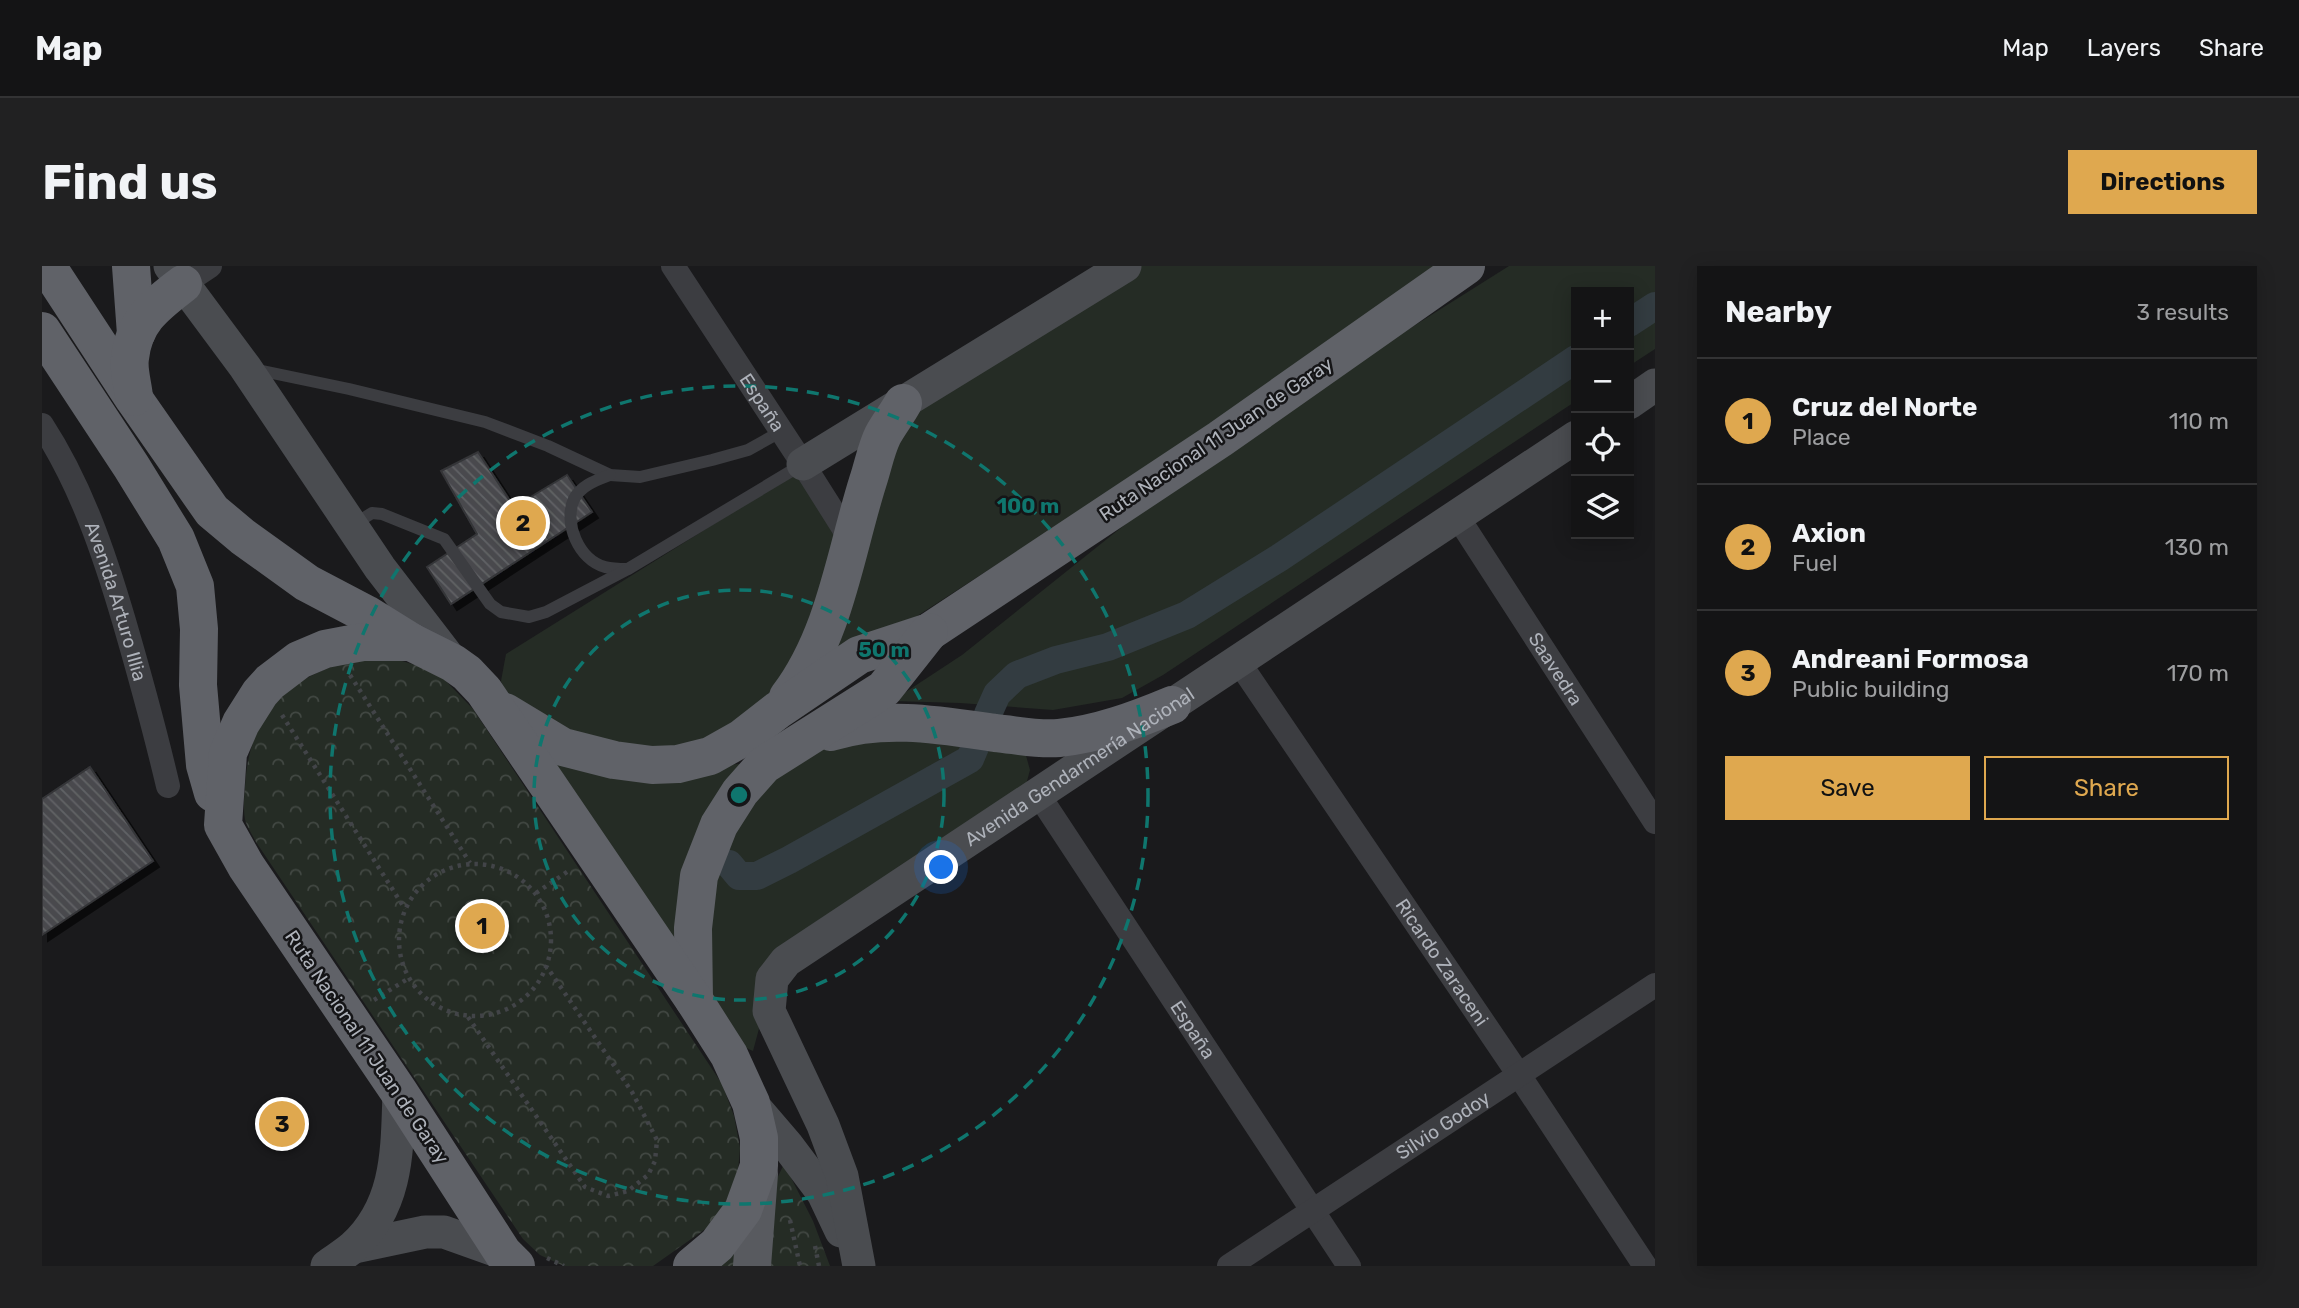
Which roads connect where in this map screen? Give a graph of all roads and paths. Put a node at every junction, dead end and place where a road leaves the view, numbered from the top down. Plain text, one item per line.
1 (47, 266) edge
2 (131, 266) edge
3 (673, 266) edge
4 (1125, 266) edge
5 (1466, 266) edge
6 (188, 272) edge
7 (42, 331) edge
8 (136, 334) junction
9 (245, 368) junction
10 (1655, 385) edge
11 (134, 399) junction
12 (1634, 400) edge
13 (903, 403) junction
14 (42, 425) edge
15 (782, 431) junction
16 (1571, 441) edge
17 (803, 464) junction
18 (610, 475) junction
19 (1457, 516) junction
20 (352, 526) junction
21 (850, 540) junction
22 (628, 569) junction
23 (929, 632) junction
24 (411, 642) junction
25 (325, 649) junction
26 (1238, 661) junction
27 (453, 663) junction
28 (484, 691) junction
29 (260, 693) junction
30 (1172, 705) junction
31 (778, 710) junction
32 (806, 740) junction
33 (167, 786) dead end
34 (1038, 794) junction
35 (1655, 822) edge
36 (223, 825) junction
37 (594, 855) junction
38 (470, 863) junction
39 (536, 893) junction
40 (405, 909) junction
41 (547, 967) junction
42 (409, 978) junction
43 (1655, 985) edge
44 (694, 1000) junction
45 (468, 1017) junction
46 (349, 1018) junction
47 (1519, 1075) junction
48 (399, 1092) junction
49 (751, 1103) junction
50 (759, 1166) junction
51 (1312, 1211) junction
52 (790, 1218) dead end
53 (354, 1247) junction
54 (509, 1260) edge
55 (327, 1266) edge
56 (692, 1266) edge
57 (752, 1266) edge
58 (800, 1266) edge
59 (853, 1266) edge
60 (859, 1266) edge
61 (1229, 1266) edge
62 (1349, 1266) edge
63 (1645, 1266) edge

1 - 11 highway, Ruta Nacional 11 Juan de Garay
2 - 8 highway
3 - 15 street, España
4 - 13 main road
5 - 23 highway, Ruta Nacional 11 Juan de Garay
6 - 8 highway
6 - 9 main road
7 - 36 highway, Ruta Nacional 11 Juan de Garay
8 - 11 highway
9 - 18 lane
9 - 20 main road
10 - 12 main road
11 - 24 highway, Ruta Nacional 11 Juan de Garay
13 - 17 main road
13 - 21 highway
14 - 33 street, Avenida Arturo Illia
15 - 17 street, España
15 - 18 lane
16 - 19 main road, Avenida Gendarmería Nacional
17 - 21 street, España
17 - 22 lane
18 - 22 lane
19 - 26 main road, Avenida Gendarmería Nacional
19 - 35 street, Saavedra
20 - 22 lane
20 - 27 main road
21 - 31 highway
23 - 31 highway, Ruta Nacional 11 Juan de Garay
23 - 32 highway, Ruta Nacional 11 Juan de Garay
24 - 25 highway, Ruta Nacional 11 Juan de Garay
24 - 27 highway, Ruta Nacional 11 Juan de Garay
25 - 29 highway, Ruta Nacional 11 Juan de Garay
25 - 38 path
26 - 30 main road, Avenida Gendarmería Nacional
26 - 47 street, Ricardo Zaraceni
27 - 28 highway, Ruta Nacional 11 Juan de Garay
28 - 31 highway, Ruta Nacional 11 Juan de Garay
28 - 37 highway, Ruta Nacional 11 Juan de Garay
29 - 36 highway, Ruta Nacional 11 Juan de Garay
29 - 40 path
30 - 32 highway
30 - 34 main road, Avenida Gendarmería Nacional
32 - 44 highway, Ruta Nacional 11 Juan de Garay
34 - 51 street, España
34 - 60 main road, Avenida Gendarmería Nacional
36 - 46 highway, Ruta Nacional 11 Juan de Garay
37 - 39 path
37 - 44 highway, Ruta Nacional 11 Juan de Garay
38 - 39 path
38 - 40 path
39 - 41 path
40 - 42 path
41 - 45 path
41 - 45 path
42 - 45 path
42 - 46 path
43 - 47 street, Silvio Godoy
44 - 49 highway, Ruta Nacional 11 Juan de Garay
46 - 48 highway, Ruta Nacional 11 Juan de Garay
47 - 51 street, Silvio Godoy
47 - 63 street, Ricardo Zaraceni
48 - 53 main road
48 - 54 highway, Ruta Nacional 11 Juan de Garay
49 - 50 highway, Ruta Nacional 11 Juan de Garay
49 - 59 main road
50 - 56 highway, Ruta Nacional 11 Juan de Garay
50 - 57 main road
51 - 61 street, Silvio Godoy
51 - 62 street, España
52 - 58 path
53 - 54 main road
53 - 55 main road

